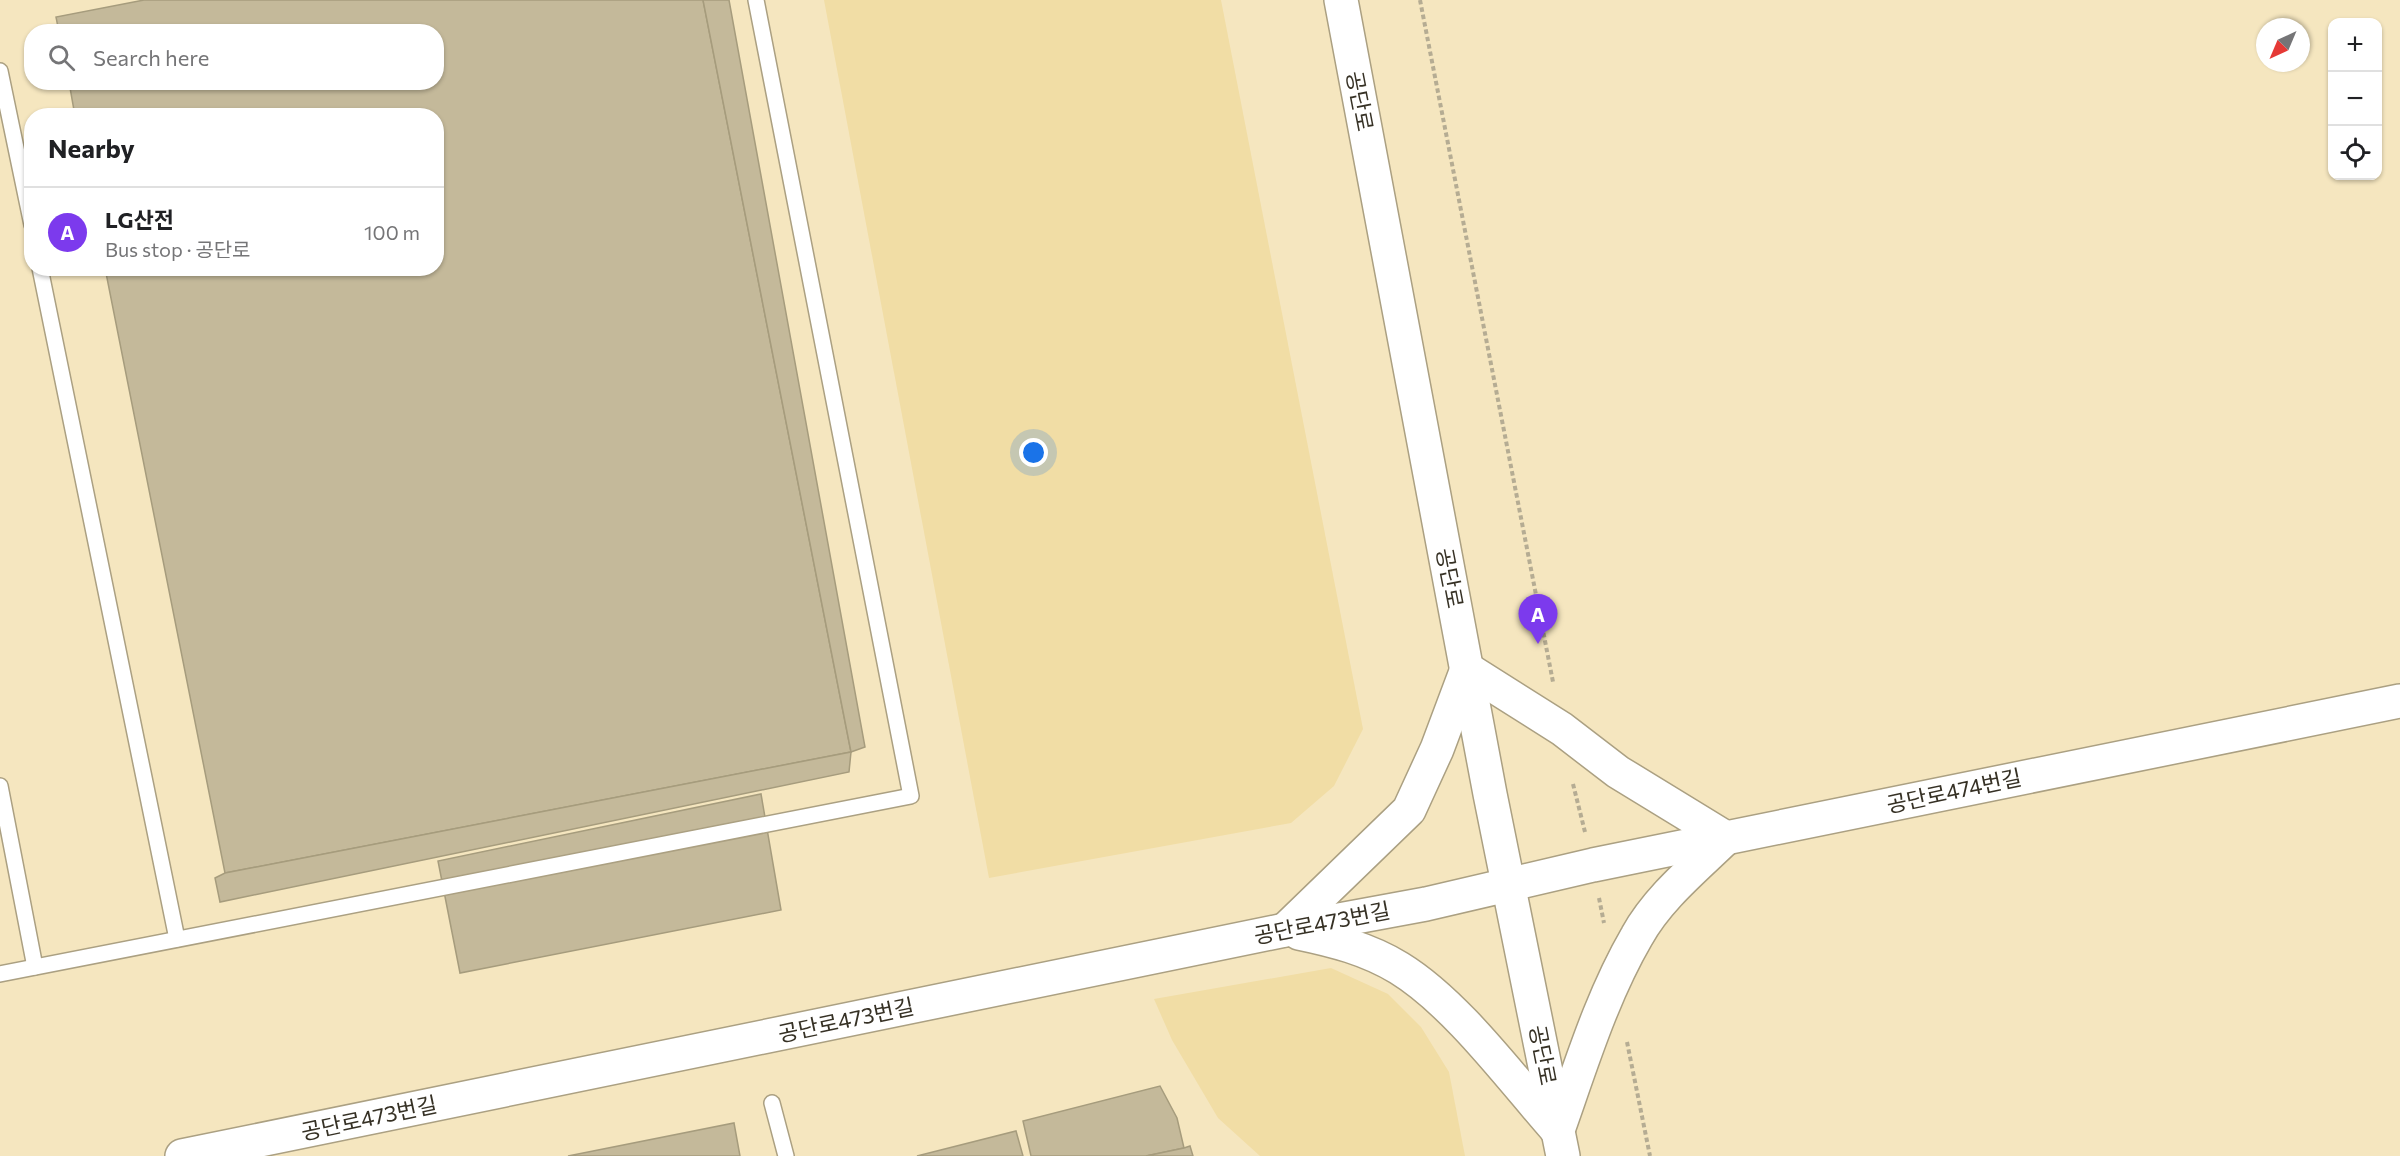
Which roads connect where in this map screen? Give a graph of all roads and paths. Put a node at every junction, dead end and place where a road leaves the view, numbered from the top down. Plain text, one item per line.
1 (756, 0) edge
2 (1341, 0) edge
3 (1420, 0) edge
4 (0, 71) edge
5 (24, 186) edge
6 (42, 276) edge
7 (1467, 669) junction
8 (2400, 700) edge
9 (1562, 729) junction
10 (0, 786) edge
11 (1725, 838) junction
12 (1509, 886) junction
13 (1285, 930) junction
14 (177, 939) junction
15 (35, 967) junction
16 (0, 974) edge
17 (1627, 1040) dead end
18 (772, 1103) dead end
19 (1560, 1143) edge
20 (182, 1156) edge
21 (786, 1156) edge
22 (1650, 1156) edge

1 - 14 lane
2 - 7 main road, 공단로
3 - 9 path
4 - 5 lane
6 - 14 lane
7 - 9 main road
7 - 12 main road, 공단로
7 - 13 main road
8 - 11 main road, 공단로474번길
9 - 11 main road
10 - 15 lane
11 - 12 main road, 공단로474번길
11 - 19 main road
12 - 13 main road, 공단로473번길
12 - 19 main road, 공단로
13 - 19 main road
13 - 20 main road, 공단로473번길
14 - 15 lane
15 - 16 lane
17 - 22 path
18 - 21 lane

